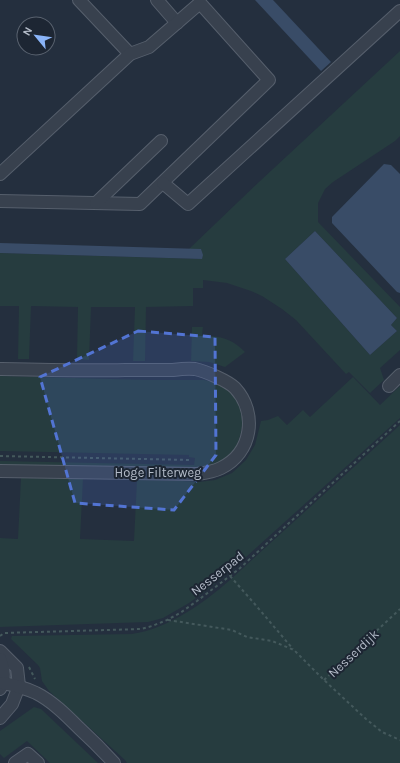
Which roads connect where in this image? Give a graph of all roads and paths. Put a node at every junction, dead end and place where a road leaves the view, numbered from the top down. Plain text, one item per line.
1 (79, 0) edge
2 (157, 0) edge
3 (400, 11) edge
4 (178, 23) junction
5 (130, 54) junction
6 (161, 141) dead end
7 (0, 174) edge
8 (163, 182) junction
9 (0, 201) edge
10 (96, 203) junction
11 (0, 369) edge
12 (400, 375) edge
13 (388, 386) dead end
14 (400, 421) edge
15 (0, 456) edge
16 (190, 460) dead end
17 (0, 471) edge
18 (230, 576) junction
19 (400, 609) edge
20 (167, 620) junction
21 (0, 636) edge
22 (294, 650) junction
23 (0, 651) edge
24 (0, 659) edge
25 (27, 665) dead end
26 (324, 680) junction
27 (2, 686) edge
28 (19, 686) junction
29 (35, 693) junction
30 (0, 718) edge
31 (400, 740) edge
32 (15, 763) edge
33 (38, 763) edge
34 (114, 763) edge

1 - 5 street
2 - 4 street
3 - 8 street
4 - 5 street
4 - 8 street
5 - 7 street
6 - 10 street
8 - 10 street
9 - 10 street
11 - 17 street, Hoge Filterweg
12 - 13 street
14 - 18 path, Nesserpad
15 - 16 path
18 - 20 path, Nesserpad
18 - 22 path
19 - 26 path, Nesserdijk
20 - 21 path, Nesserpad
20 - 22 path
22 - 26 path
23 - 28 street
24 - 27 street
25 - 29 path
26 - 31 path, Nesserdijk
27 - 28 street
28 - 29 street
28 - 30 street
29 - 34 street
32 - 33 street

